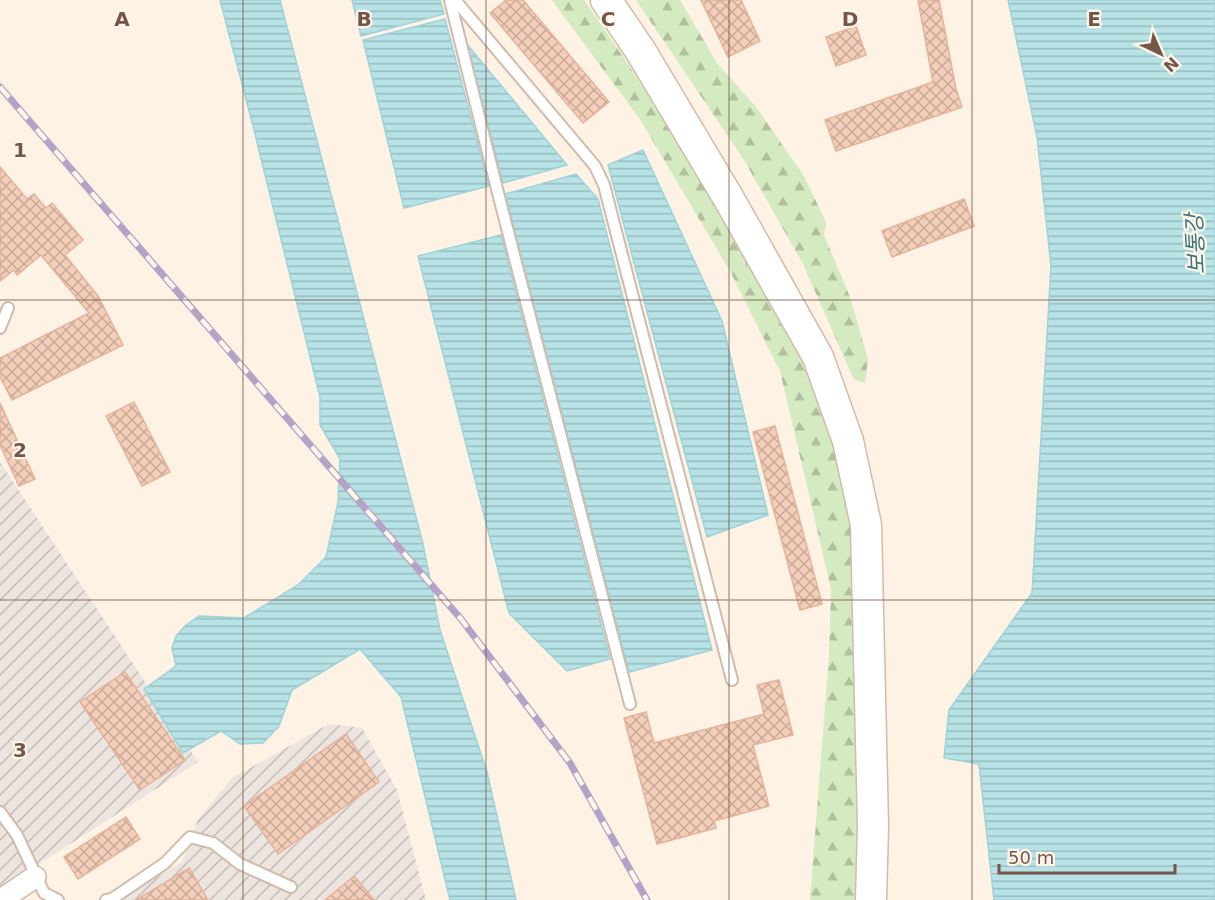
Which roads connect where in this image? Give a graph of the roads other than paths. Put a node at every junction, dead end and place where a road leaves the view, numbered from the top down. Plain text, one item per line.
1 (452, 0) edge
2 (606, 0) edge
3 (8, 308) dead end
4 (0, 328) edge
5 (732, 680) dead end
6 (630, 704) dead end
7 (0, 812) edge
8 (35, 877) junction
9 (291, 887) dead end
10 (1, 900) edge
11 (58, 900) edge
12 (106, 900) edge
13 (871, 900) edge

1 - 5 lane
1 - 6 lane
2 - 13 main road
3 - 4 lane
7 - 8 lane
8 - 10 street
8 - 11 lane
9 - 12 lane

